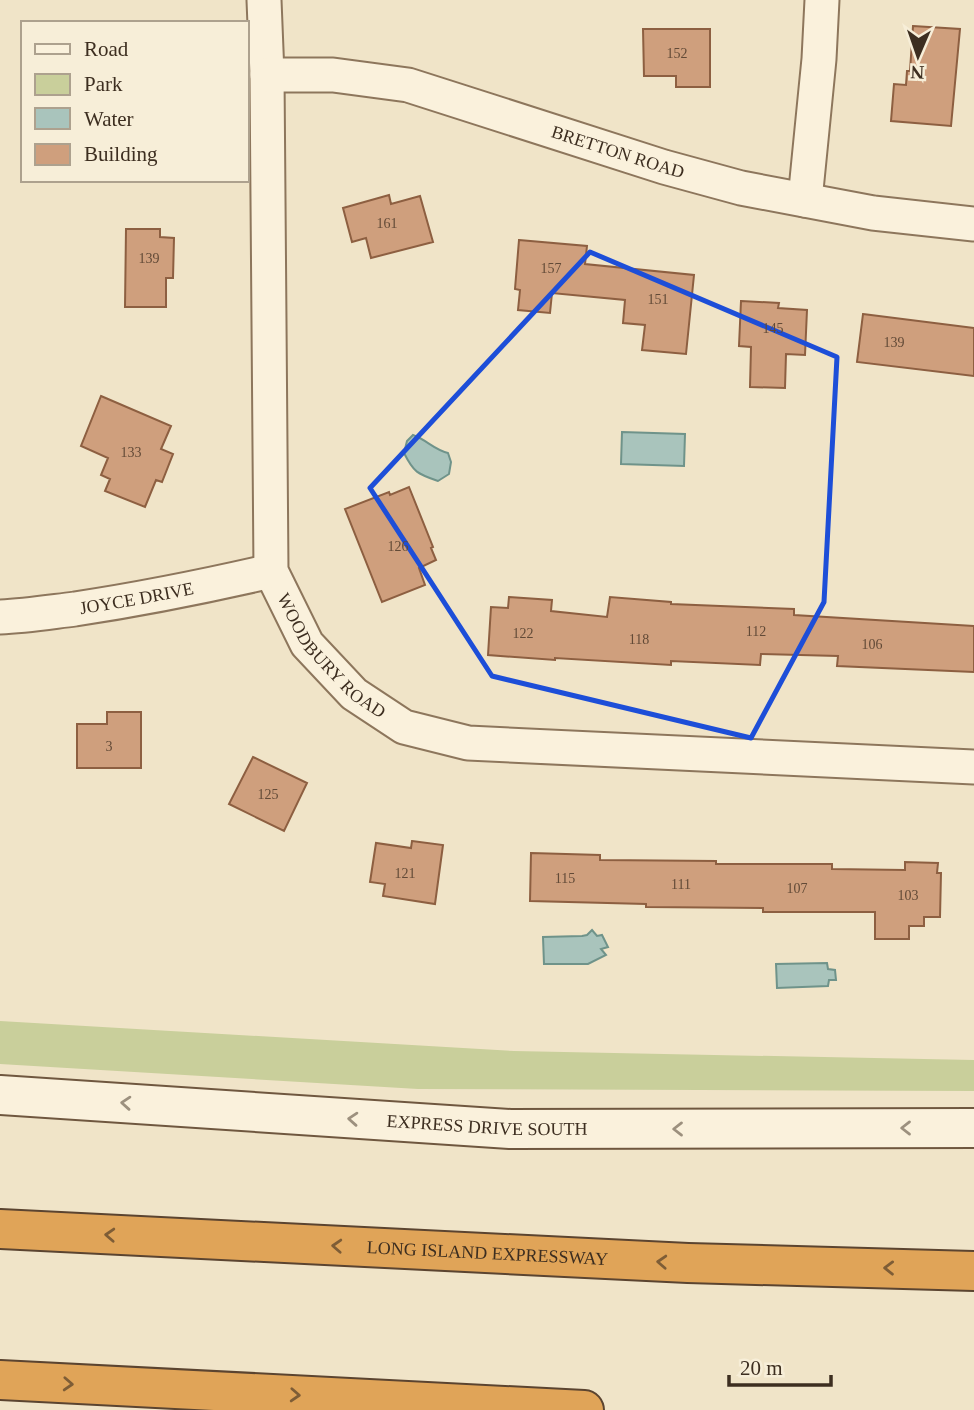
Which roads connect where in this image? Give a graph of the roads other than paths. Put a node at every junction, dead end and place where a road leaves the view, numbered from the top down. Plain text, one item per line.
1 (264, 0) edge
2 (822, 0) edge
3 (267, 75) junction
4 (805, 200) junction
5 (974, 224) edge
6 (271, 571) junction
7 (0, 617) edge
8 (974, 767) edge
9 (0, 1095) edge
10 (974, 1128) edge
11 (0, 1229) edge
12 (974, 1271) edge
13 (0, 1381) edge
14 (584, 1410) edge

1 - 3 street, WOODBURY ROAD
2 - 4 street
3 - 4 street, BRETTON ROAD
3 - 6 street, WOODBURY ROAD
4 - 5 street, BRETTON ROAD
6 - 7 street, JOYCE DRIVE
6 - 8 street, WOODBURY ROAD
10 -> 9 main road, EXPRESS DRIVE SOUTH
12 -> 11 highway, LONG ISLAND EXPRESSWAY
13 -> 14 highway

